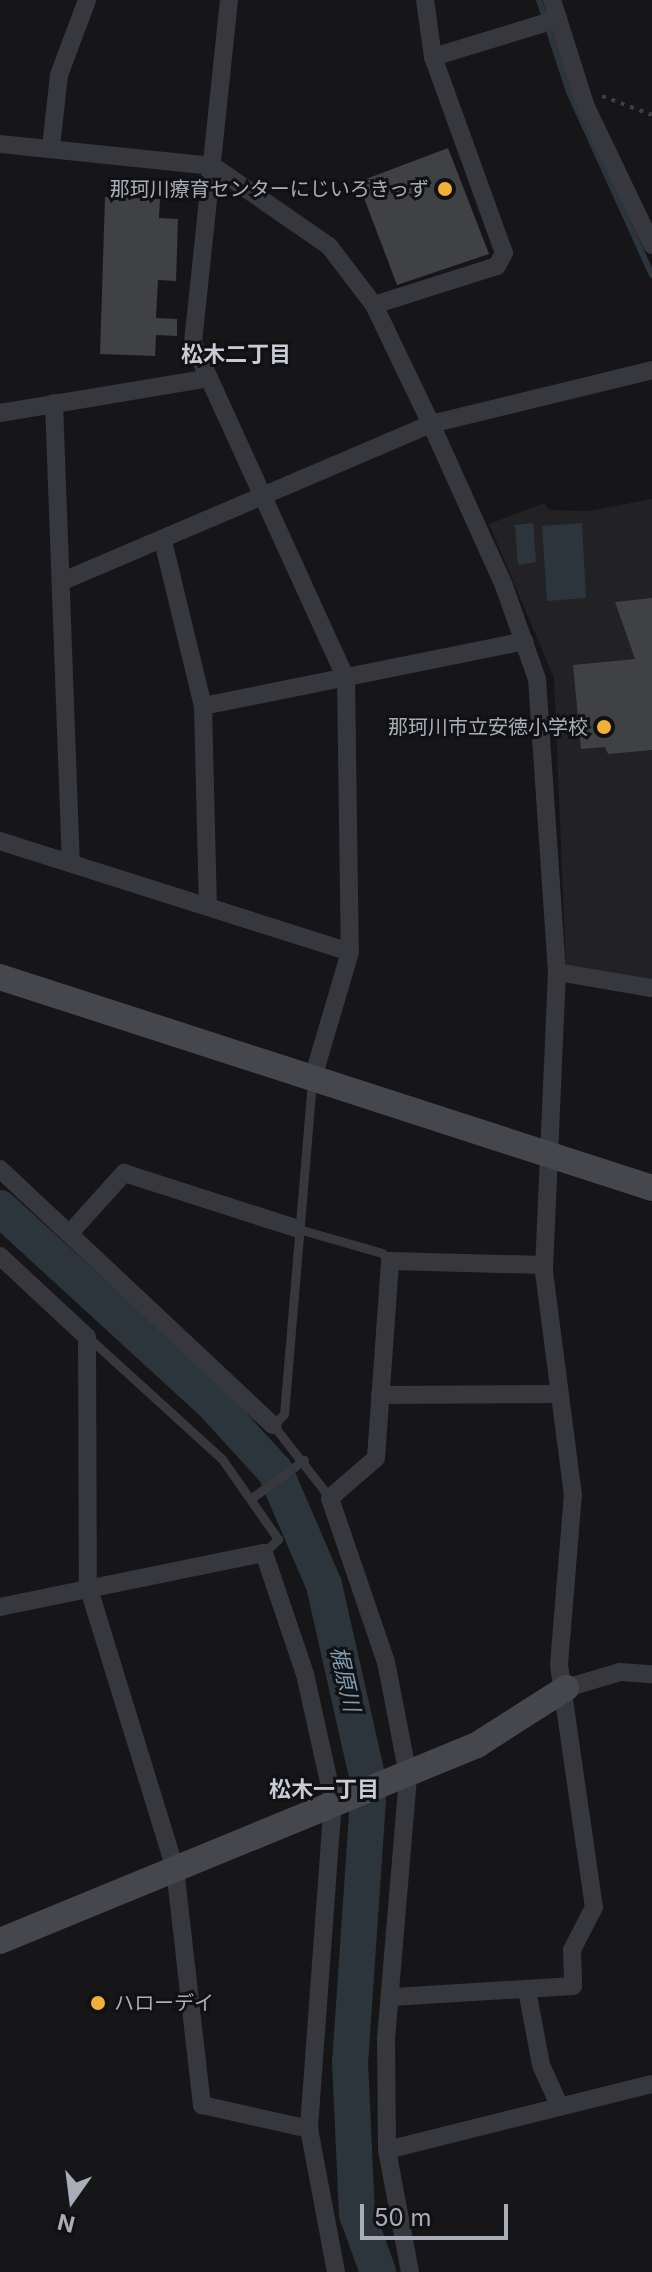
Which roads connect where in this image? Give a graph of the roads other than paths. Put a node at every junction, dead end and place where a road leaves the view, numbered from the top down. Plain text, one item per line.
1 (87, 0) edge
2 (229, 0) edge
3 (425, 0) edge
4 (552, 0) edge
5 (558, 19) junction
6 (433, 57) junction
7 (0, 144) edge
8 (51, 147) junction
9 (213, 166) junction
10 (652, 245) edge
11 (374, 305) junction
12 (652, 370) edge
13 (209, 378) junction
14 (54, 403) junction
15 (0, 413) edge
16 (431, 424) junction
17 (262, 494) junction
18 (163, 541) junction
19 (63, 581) junction
20 (525, 641) junction
21 (346, 678) junction
22 (203, 706) junction
23 (0, 841) edge
24 (71, 862) junction
25 (208, 906) junction
26 (350, 952) junction
27 (557, 972) junction
28 (0, 977) edge
29 (652, 988) edge
30 (312, 1081) junction
31 (549, 1155) junction
32 (0, 1169) edge
33 (652, 1188) edge
34 (295, 1228) junction
35 (70, 1233) junction
36 (0, 1256) edge
37 (390, 1261) junction
38 (544, 1265) junction
39 (87, 1337) junction
40 (558, 1394) junction
41 (380, 1395) junction
42 (273, 1425) junction
43 (302, 1462) junction
44 (255, 1496) junction
45 (330, 1498) junction
46 (264, 1553) junction
47 (88, 1586) junction
48 (0, 1607) edge
49 (652, 1674) edge
50 (566, 1688) junction
51 (408, 1775) junction
52 (333, 1800) junction
53 (175, 1869) junction
54 (0, 1941) edge
55 (527, 1990) junction
56 (391, 1997) junction
57 (652, 2084) edge
58 (560, 2107) junction
59 (309, 2129) junction
60 (387, 2150) junction
61 (336, 2272) edge
62 (410, 2272) edge

1 - 8 street
2 - 9 street
3 - 6 street
4 - 5 street
5 - 6 street
5 - 10 street
6 - 11 street
7 - 8 street
8 - 9 street
9 - 11 street
9 - 13 street
11 - 16 street
12 - 16 street
13 - 14 street
13 - 17 street
14 - 15 street
14 - 19 street
16 - 17 street
16 - 20 street
17 - 18 street
17 - 21 street
18 - 19 street
18 - 22 street
19 - 24 street
20 - 21 street
20 - 27 street
21 - 22 street
21 - 26 street
22 - 25 street
23 - 24 street
24 - 25 street
25 - 26 street
26 - 30 street
27 - 29 street
27 - 31 street
28 - 30 street
30 - 31 street
30 - 34 lane
31 - 33 street
31 - 38 street
32 - 35 street
34 - 35 street
34 - 37 lane
34 - 42 lane
35 - 42 street
36 - 39 street
37 - 38 street
37 - 41 street
38 - 40 street
39 - 44 lane
39 - 47 street
40 - 41 street
40 - 50 street
41 - 45 street
42 - 43 lane
43 - 44 lane
43 - 45 lane
44 - 46 lane
45 - 51 street
46 - 47 street
46 - 52 street
47 - 48 street
47 - 53 street
49 - 50 street
50 - 51 street
50 - 55 street
51 - 52 street
51 - 56 street
52 - 53 street
52 - 59 street
53 - 54 street
53 - 59 street
55 - 56 street
55 - 58 street
56 - 60 street
57 - 58 street
58 - 60 street
59 - 61 street
60 - 62 street

